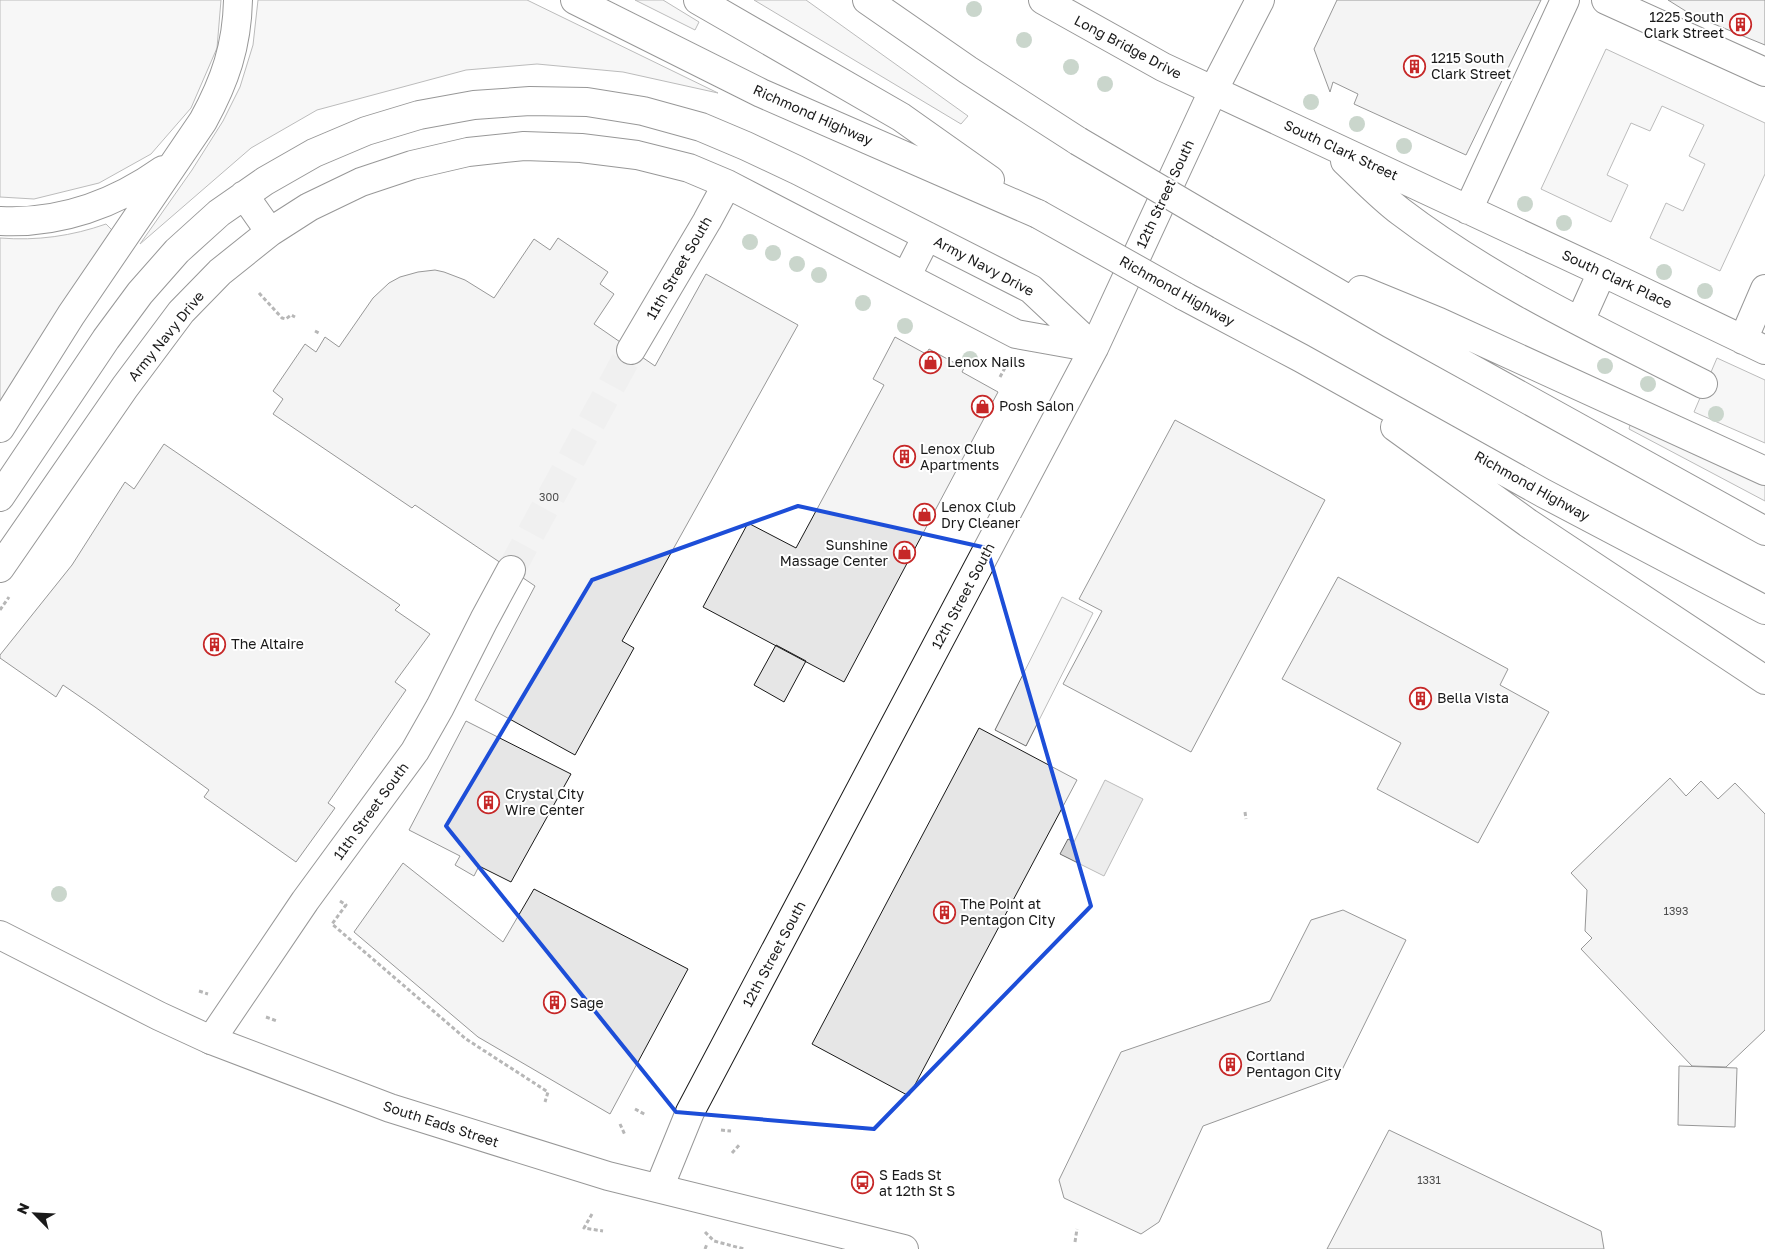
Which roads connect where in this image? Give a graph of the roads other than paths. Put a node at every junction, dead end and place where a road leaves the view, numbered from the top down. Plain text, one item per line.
1 (238, 0) edge
2 (575, 0) edge
3 (698, 0) edge
4 (1260, 0) edge
5 (1565, 0) edge
6 (1606, 0) edge
7 (1050, 2) edge
8 (876, 5) edge
9 (1765, 72) edge
10 (1213, 91) junction
11 (700, 127) junction
12 (1324, 142) junction
13 (175, 162) junction
14 (689, 168) junction
15 (727, 184) junction
16 (244, 196) junction
17 (1468, 210) junction
18 (1038, 214) junction
19 (0, 222) edge
20 (270, 232) junction
21 (927, 236) junction
22 (1264, 250) junction
23 (1602, 272) junction
24 (906, 277) junction
25 (1765, 288) edge
26 (1580, 321) junction
27 (1754, 345) edge
28 (1094, 348) junction
29 (631, 350) tunnel mouth
30 (1301, 358) junction
31 (1703, 384) dead end
32 (0, 428) edge
33 (1765, 471) edge
34 (0, 497) edge
35 (1765, 531) edge
36 (0, 568) edge
37 (511, 570) tunnel mouth
38 (1765, 610) edge
39 (1765, 680) edge
40 (0, 935) edge
41 (211, 1040) junction
42 (659, 1188) junction
43 (904, 1249) edge

1 - 13 main road
2 - 18 main road, Richmond Highway
3 - 18 main road
4 - 10 main road, 12th Street South
5 - 17 main road
6 - 9 main road
7 - 10 main road, Long Bridge Drive
8 - 22 main road, bridge
10 - 12 main road, South Clark Street
10 - 28 main road, 12th Street South
11 - 14 main road
11 - 16 main road, Army Navy Drive
11 - 21 main road, Army Navy Drive
12 - 17 main road, South Clark Street
12 - 26 main road
13 - 19 main road
13 - 32 main road
14 - 15 main road, Army Navy Drive
14 - 20 main road, Army Navy Drive
15 - 24 main road, Army Navy Drive
15 - 29 main road, 11th Street South
16 - 20 main road
16 - 34 main road, Army Navy Drive
17 - 23 main road, South Clark Place
18 - 30 main road, Richmond Highway, bridge
20 - 36 main road, Army Navy Drive
21 - 24 main road
21 - 28 main road, Army Navy Drive
22 - 33 main road
22 - 35 main road
23 - 26 main road
23 - 27 main road, South Clark Place
24 - 28 main road, Army Navy Drive
25 - 27 main road
26 - 31 main road
28 - 42 main road, 12th Street South
30 - 38 main road, Richmond Highway
30 - 39 main road
37 - 41 main road, 11th Street South
40 - 41 main road, South Eads Street
41 - 42 main road, South Eads Street
42 - 43 main road, South Eads Street

